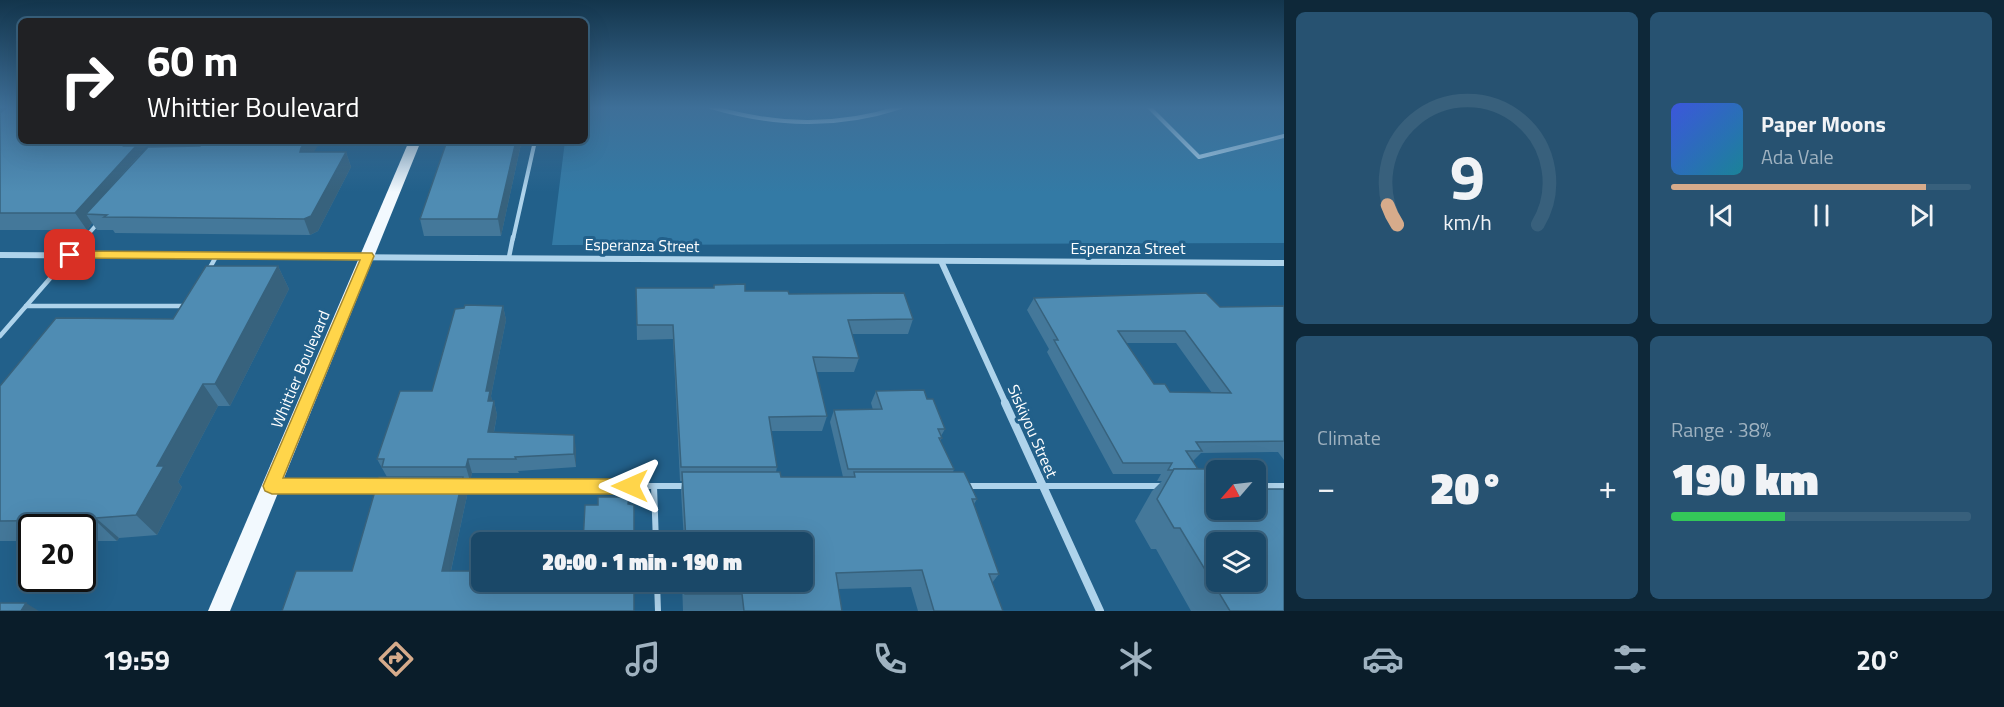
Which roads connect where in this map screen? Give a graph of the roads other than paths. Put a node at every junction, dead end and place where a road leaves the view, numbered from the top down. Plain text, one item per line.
1 (1178, 136) edge
2 (1284, 136) edge
3 (166, 144) edge
4 (414, 144) edge
5 (534, 144) edge
6 (154, 159) edge
7 (100, 220) edge
8 (0, 255) edge
9 (70, 255) junction
10 (217, 255) junction
11 (368, 256) junction
12 (509, 257) junction
13 (941, 261) junction
14 (1284, 263) edge
15 (203, 280) edge
16 (26, 306) junction
17 (188, 306) edge
18 (0, 336) edge
19 (1043, 485) junction
20 (272, 486) junction
21 (391, 486) edge
22 (451, 486) edge
23 (654, 486) junction
24 (690, 486) edge
25 (961, 486) edge
26 (1170, 486) edge
27 (1266, 486) edge
28 (1284, 486) edge
29 (656, 532) edge
30 (657, 592) edge
31 (219, 611) edge
32 (658, 611) edge
33 (1101, 611) edge

1 - 2 lane
3 - 6 lane
4 - 11 main road, Whittier Boulevard
5 - 12 lane
7 - 9 lane
8 - 9 street, Esperanza Street
9 - 10 street, Esperanza Street
9 - 16 lane
10 - 11 street, Esperanza Street
10 - 15 lane
11 - 12 street, Esperanza Street
11 - 20 main road, Whittier Boulevard
12 - 13 street, Esperanza Street
13 - 14 street, Esperanza Street
13 - 19 street, Siskiyou Street
16 - 17 lane
16 - 18 lane
19 - 25 lane
19 - 26 lane
19 - 33 street, Siskiyou Street
20 - 21 lane
20 - 31 main road, Whittier Boulevard
22 - 23 lane
23 - 24 lane
23 - 29 lane
27 - 28 lane
30 - 32 lane

